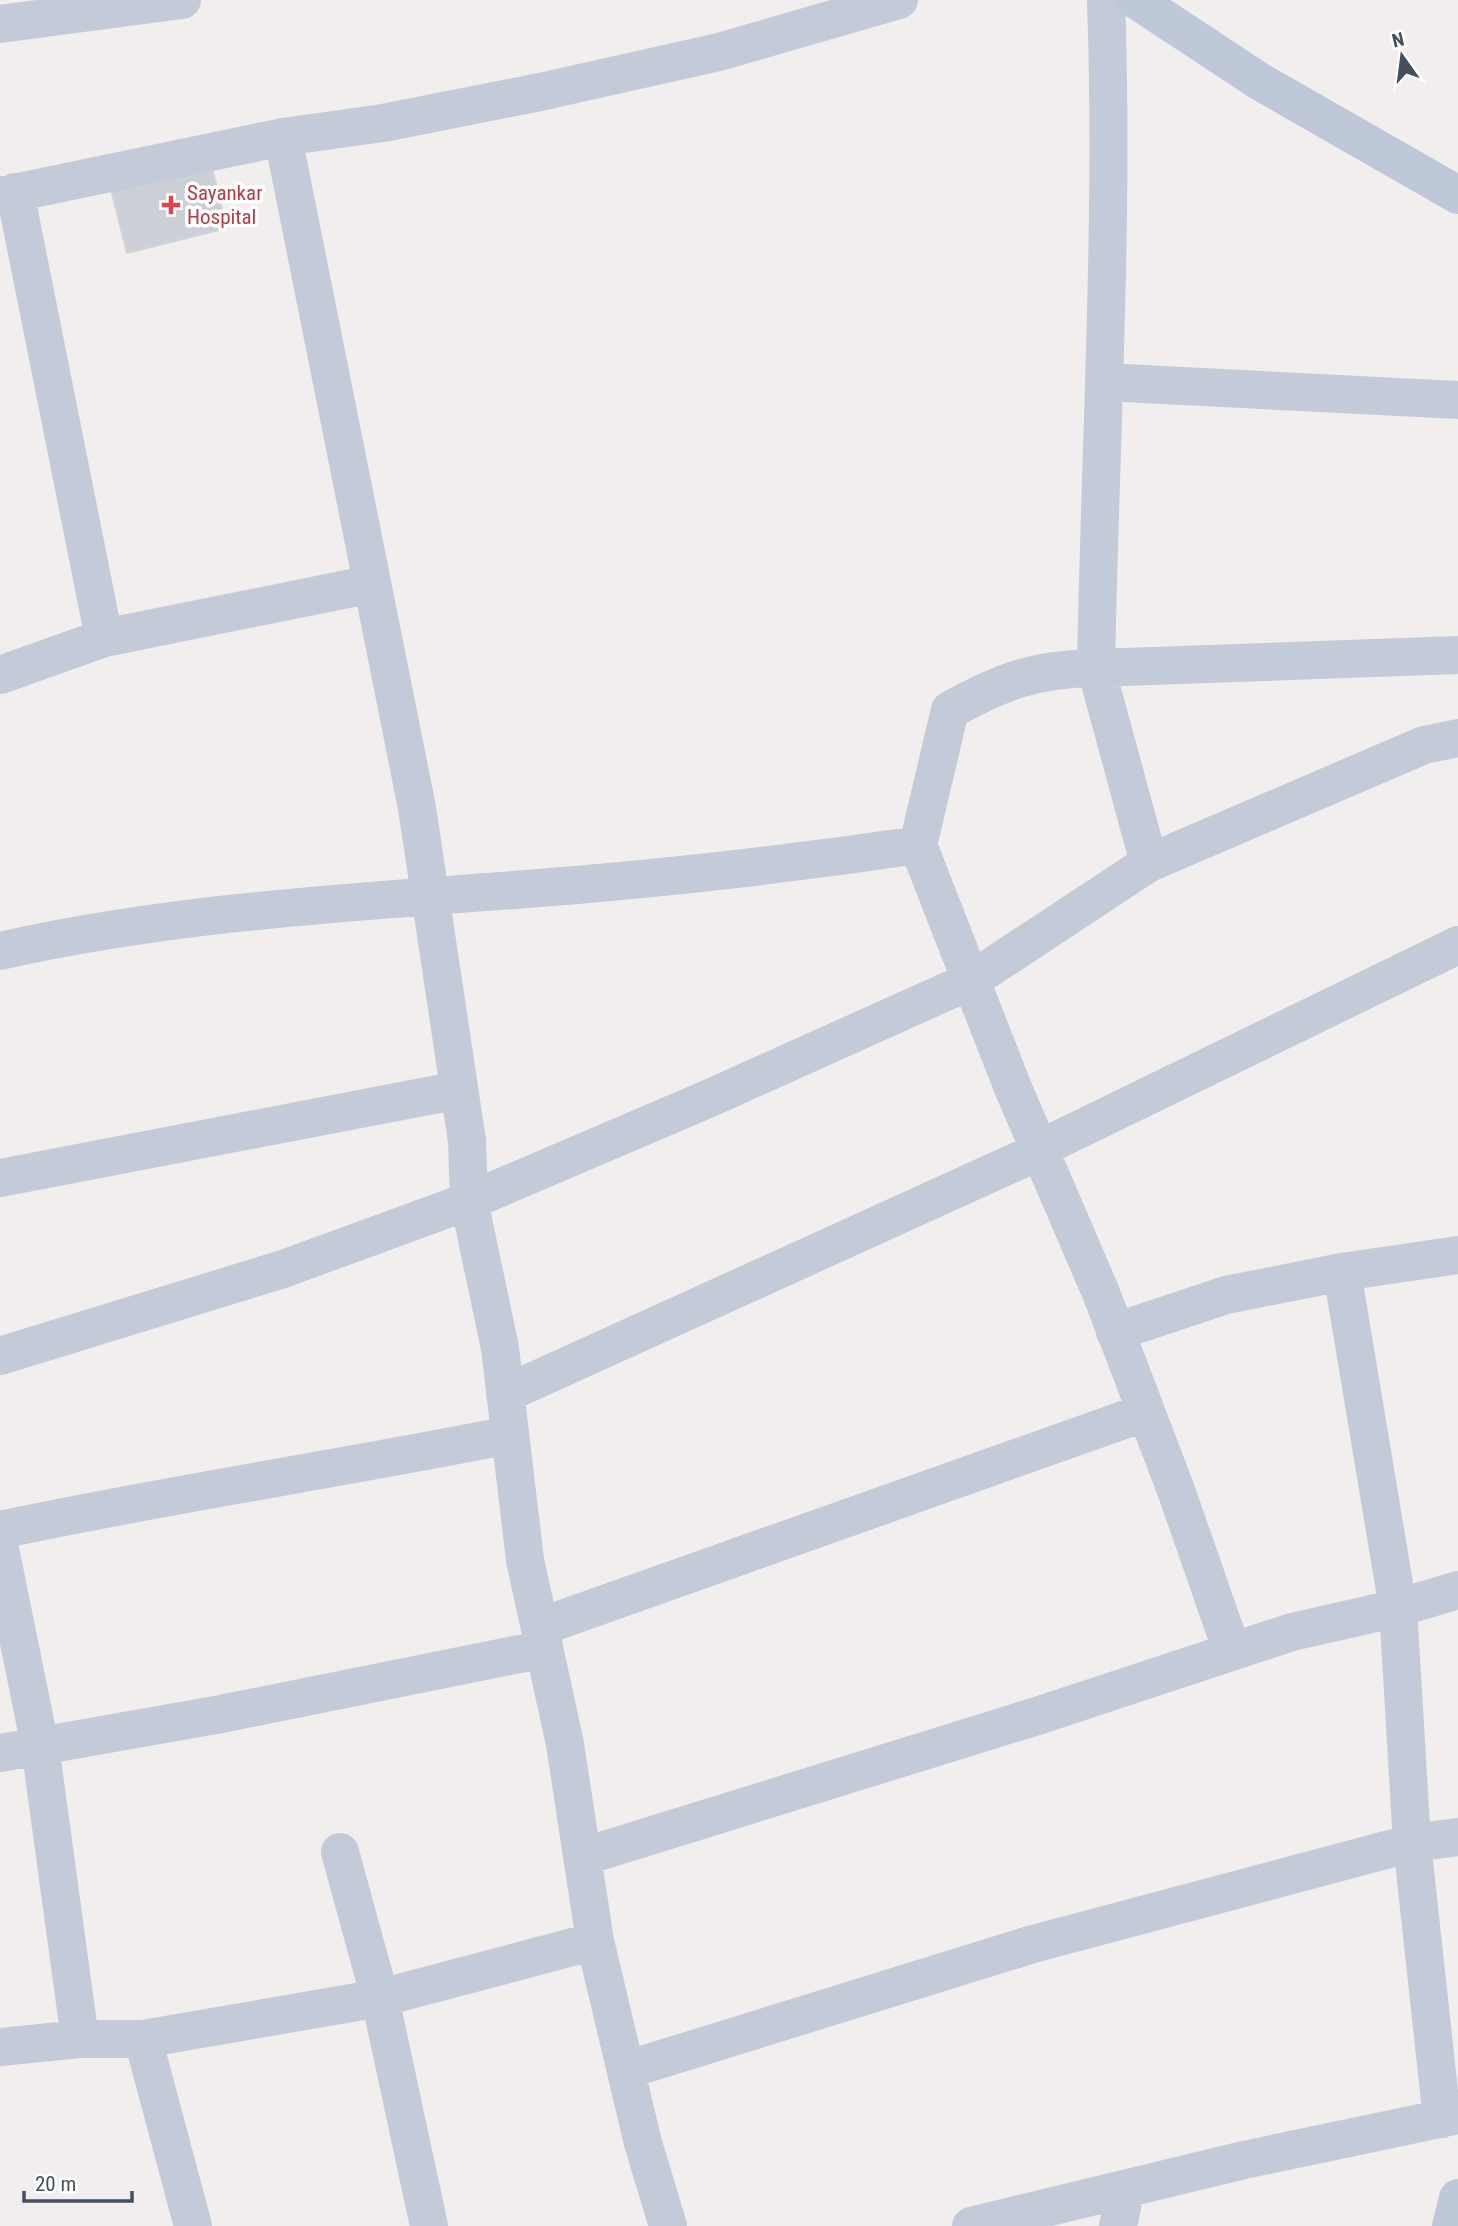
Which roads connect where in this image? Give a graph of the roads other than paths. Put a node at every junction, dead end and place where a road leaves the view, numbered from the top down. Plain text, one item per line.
1 (182, 0) edge
2 (1107, 0) edge
3 (1136, 0) edge
4 (888, 1) edge
5 (67, 8) edge
6 (0, 24) edge
7 (283, 137) junction
8 (7, 194) edge
9 (1458, 195) edge
10 (1104, 382) junction
11 (1458, 401) edge
12 (372, 583) junction
13 (104, 638) junction
14 (1458, 655) edge
15 (1096, 668) junction
16 (0, 675) edge
17 (1458, 738) edge
18 (918, 845) junction
19 (1149, 863) junction
20 (430, 896) junction
21 (1458, 945) edge
22 (0, 951) edge
23 (970, 981) junction
24 (459, 1090) junction
25 (1039, 1150) junction
26 (0, 1178) edge
27 (469, 1200) junction
28 (1458, 1255) edge
29 (1342, 1272) junction
30 (1115, 1332) junction
31 (0, 1356) edge
32 (505, 1394) junction
33 (1146, 1412) junction
34 (510, 1435) junction
35 (0, 1530) edge
36 (0, 1549) edge
37 (1458, 1590) edge
38 (1398, 1608) junction
39 (542, 1638) junction
40 (1232, 1651) junction
41 (40, 1746) junction
42 (0, 1753) edge
43 (1458, 1837) edge
44 (1412, 1843) junction
45 (340, 1852) dead end
46 (582, 1857) junction
47 (596, 1941) junction
48 (380, 1998) junction
49 (80, 2039) junction
50 (143, 2039) junction
51 (0, 2047) edge
52 (626, 2070) junction
53 (1450, 2117) edge
54 (1126, 2189) junction
55 (1458, 2198) edge
56 (193, 2226) edge
57 (429, 2226) edge
58 (668, 2226) edge
59 (971, 2226) edge
60 (1118, 2226) edge
61 (1451, 2226) edge

1 - 5 street
2 - 10 street
3 - 9 street
4 - 7 street
5 - 6 street
7 - 8 street
7 - 12 street
8 - 13 street
10 - 11 street
10 - 15 street
12 - 13 street
12 - 20 street
13 - 16 street
14 - 15 street
15 - 18 street
15 - 19 street
17 - 19 street
18 - 20 street
18 - 23 street
19 - 23 street
20 - 22 street
20 - 24 street
21 - 25 street
23 - 25 street
23 - 27 street
24 - 26 street
24 - 27 street
25 - 30 street
25 - 32 street
27 - 31 street
27 - 32 street
28 - 29 street
29 - 30 street
29 - 38 street
30 - 33 street
32 - 34 street
33 - 39 street
33 - 40 street
34 - 35 street
34 - 39 street
36 - 41 street
37 - 38 street
38 - 40 street
38 - 44 street
39 - 41 street
39 - 46 street
40 - 46 street
41 - 42 street
41 - 49 street
43 - 44 street
44 - 52 street
44 - 53 street
45 - 48 street
46 - 47 street
47 - 48 street
47 - 52 street
48 - 50 street
48 - 57 street
49 - 50 street
49 - 51 street
50 - 56 street
52 - 58 street
53 - 54 street
54 - 59 street
54 - 60 street
55 - 61 street

